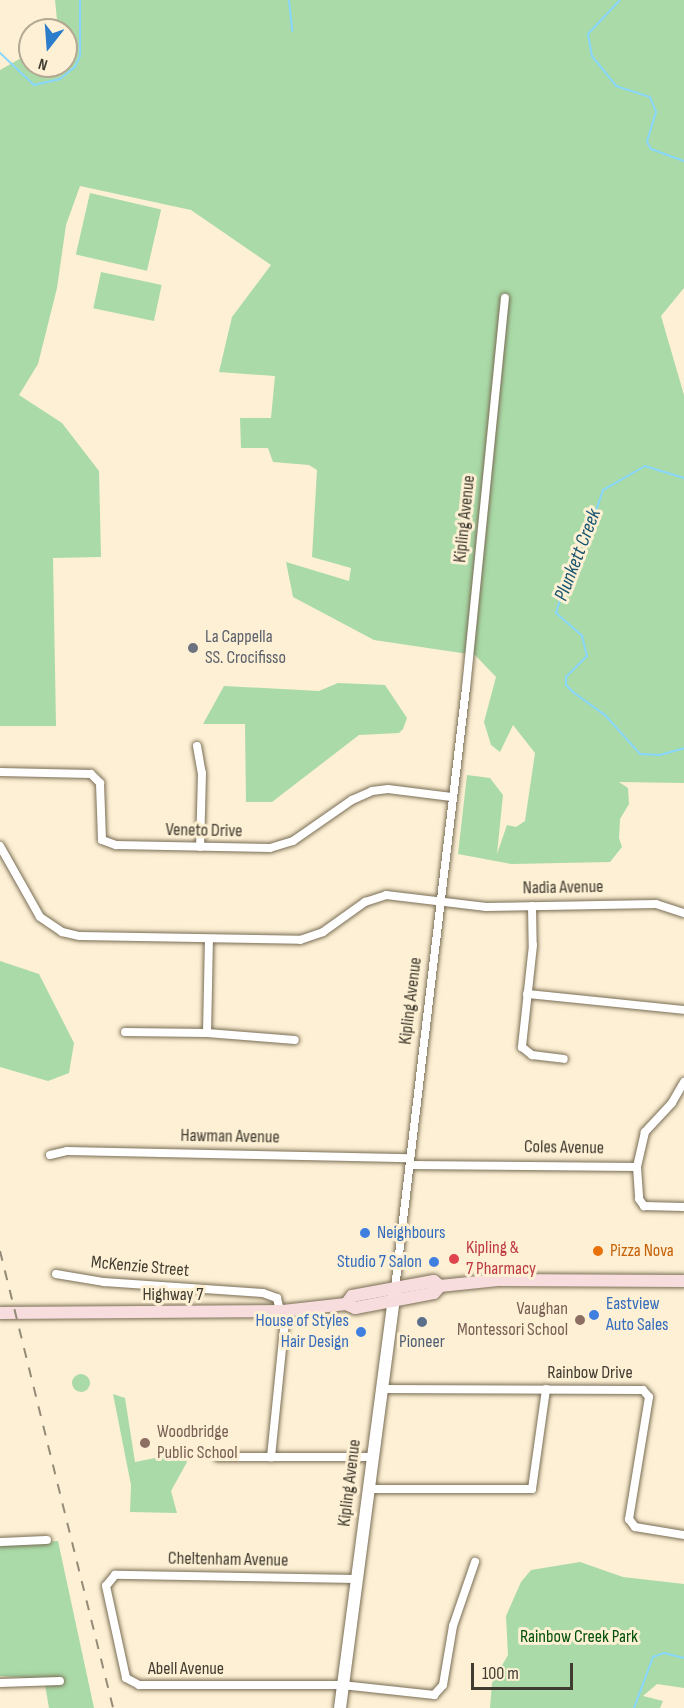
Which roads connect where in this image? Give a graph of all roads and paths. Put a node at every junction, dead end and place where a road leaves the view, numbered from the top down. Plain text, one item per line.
1 (505, 298) dead end
2 (197, 746) dead end
3 (0, 772) edge
4 (452, 796) junction
5 (0, 846) edge
6 (201, 847) junction
7 (441, 902) junction
8 (532, 906) junction
9 (684, 913) edge
10 (209, 939) junction
11 (527, 994) junction
12 (684, 1010) edge
13 (125, 1032) dead end
14 (207, 1033) junction
15 (295, 1040) dead end
16 (564, 1059) dead end
17 (684, 1083) edge
18 (50, 1155) dead end
19 (410, 1161) junction
20 (636, 1167) junction
21 (684, 1208) edge
22 (56, 1274) dead end
23 (684, 1281) edge
24 (440, 1286) junction
25 (395, 1288) junction
26 (393, 1301) junction
27 (346, 1304) junction
28 (283, 1311) junction
29 (0, 1313) edge
30 (381, 1389) junction
31 (546, 1389) junction
32 (271, 1457) junction
33 (372, 1457) junction
34 (218, 1458) dead end
35 (368, 1489) junction
36 (684, 1535) edge
37 (47, 1540) dead end
38 (0, 1542) edge
39 (475, 1562) dead end
40 (356, 1579) junction
41 (106, 1586) joint
42 (60, 1681) dead end
43 (0, 1683) edge
44 (342, 1685) junction
45 (340, 1708) edge

1 - 4 street, Kipling Avenue
2 - 6 street
3 - 6 street, Veneto Drive
4 - 6 street, Veneto Drive
4 - 7 street, Kipling Avenue
5 - 10 street
7 - 8 street, Nadia Avenue
7 - 10 street
7 - 19 street, Kipling Avenue
8 - 9 street, Nadia Avenue
8 - 11 street
10 - 14 street
11 - 12 street
11 - 16 street
13 - 14 street
14 - 15 street
17 - 20 street
18 - 19 street, Hawman Avenue
19 - 20 street, Coles Avenue
19 - 25 street, Kipling Avenue
20 - 21 street
22 - 28 street, McKenzie Street
23 - 24 main road, Highway 7
24 - 25 main road, Highway 7
24 - 26 main road, Highway 7
25 - 26 street, Kipling Avenue
25 - 27 main road, Highway 7
26 - 27 main road, Highway 7
26 - 30 street, Kipling Avenue
27 - 28 main road, Highway 7
28 - 29 main road, Highway 7
28 - 32 street
30 - 31 street, Rainbow Drive
30 - 33 street, Kipling Avenue
31 - 35 street
31 - 36 street, Rainbow Drive
32 - 33 street
32 - 34 street
33 - 35 street, Kipling Avenue
35 - 40 street, Kipling Avenue
37 - 38 street
39 - 44 street
40 - 41 street, Cheltenham Avenue
40 - 44 street, Kipling Avenue
41 - 44 street, Abell Avenue
42 - 43 street
44 - 45 street, Kipling Avenue

